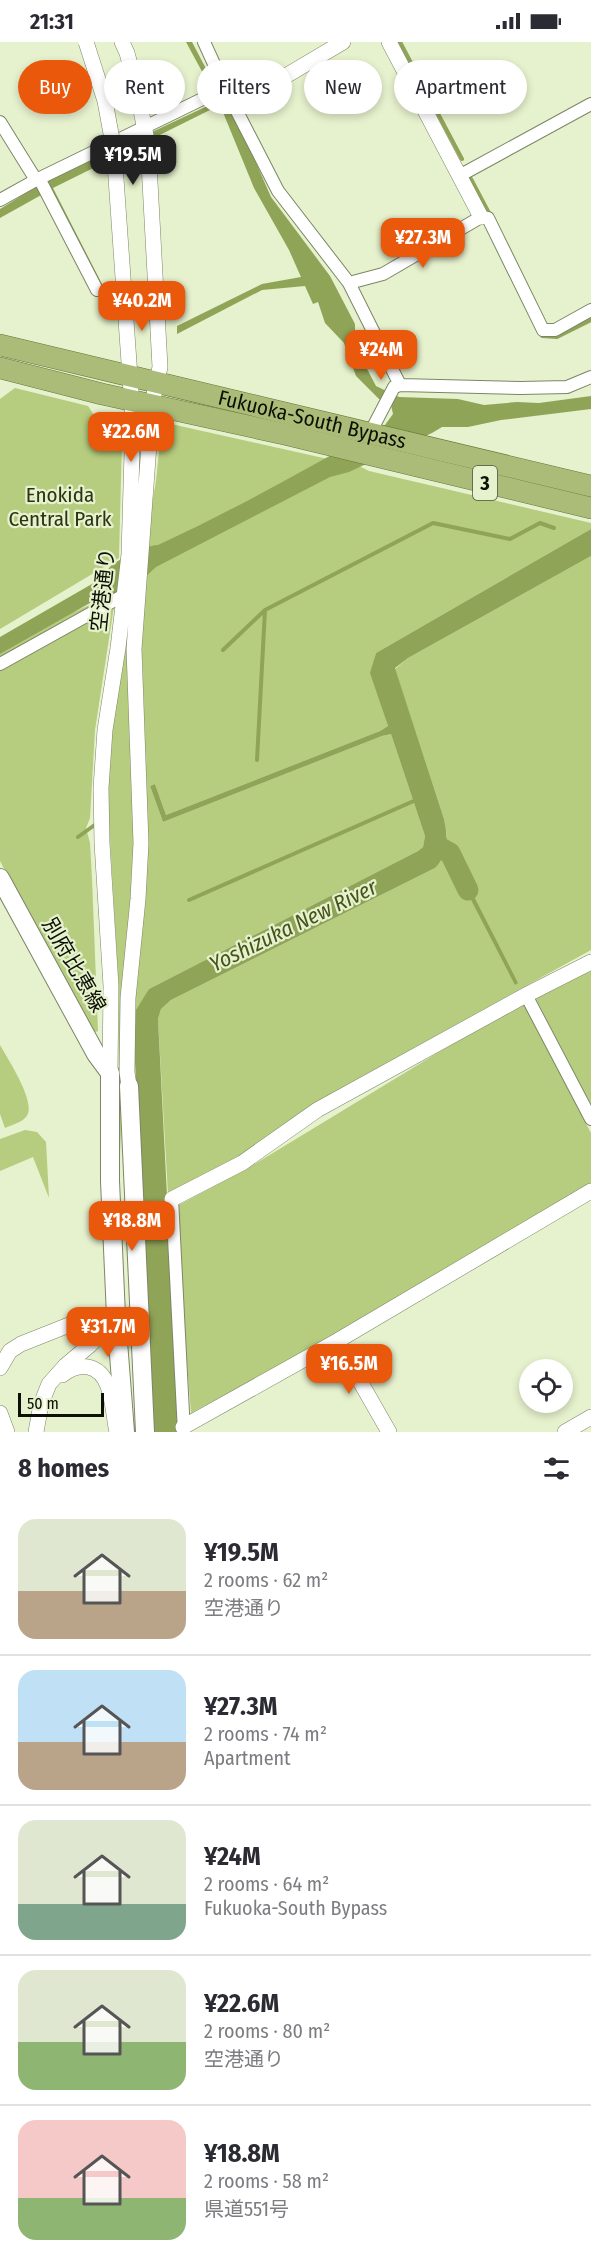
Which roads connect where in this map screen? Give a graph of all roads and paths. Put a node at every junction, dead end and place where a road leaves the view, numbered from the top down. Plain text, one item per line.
1 (86, 42) edge
2 (122, 42) edge
3 (204, 42) edge
4 (344, 42) edge
5 (389, 42) edge
6 (210, 60) edge
7 (292, 73) edge
8 (197, 101) edge
9 (591, 104) edge
10 (239, 114) edge
11 (0, 122) edge
12 (145, 126) junction
13 (112, 143) junction
14 (459, 176) junction
15 (39, 181) junction
16 (0, 200) edge
17 (481, 217) junction
18 (349, 283) junction
19 (98, 290) dead end
20 (591, 310) edge
21 (0, 345) edge
22 (0, 368) edge
23 (131, 375) junction
24 (591, 377) edge
25 (155, 382) junction
26 (400, 386) junction
27 (142, 402) junction
28 (370, 433) junction
29 (591, 486) edge
30 (591, 507) edge
31 (131, 593) junction
32 (0, 664) edge
33 (0, 878) edge
34 (591, 962) edge
35 (526, 994) junction
36 (110, 1073) junction
37 (129, 1086) joint
38 (591, 1119) edge
39 (591, 1191) edge
40 (172, 1199) joint
41 (139, 1314) junction
42 (116, 1316) junction
43 (337, 1341) junction
44 (0, 1368) edge
45 (49, 1383) junction
46 (0, 1413) edge
47 (591, 1416) edge
48 (183, 1430) edge
49 (7, 1432) edge
50 (36, 1432) edge
51 (117, 1432) edge
52 (125, 1432) edge
53 (145, 1432) edge
54 (389, 1432) edge
55 (565, 1432) edge

1 - 13 street, bridge
2 - 12 street
3 - 6 street
4 - 7 street
5 - 14 street
8 - 12 street
9 - 14 street
10 - 18 street
11 - 15 street
12 - 13 street
12 - 25 street
13 - 15 street
13 - 23 street, bridge
14 - 17 street
15 - 16 street
15 - 19 street
17 - 18 street
17 - 20 street
18 - 26 street
21 - 23 highway, Fukuoka-South Bypass / 3
22 - 27 highway, Fukuoka-South Bypass / 3
23 - 25 highway, Fukuoka-South Bypass / 3
23 - 27 street
24 - 26 street
25 - 27 street
25 - 28 highway, Fukuoka-South Bypass / 3
26 - 28 street
27 - 30 highway, Fukuoka-South Bypass / 3
27 - 31 street, 空港通り
28 - 29 highway, Fukuoka-South Bypass / 3
31 - 32 street
31 - 36 street, 空港通り
31 - 37 street
33 - 36 main road, 別府比恵線
34 - 35 street
35 - 38 street
35 - 40 street
36 - 42 main road
37 - 41 main road
39 - 43 street
40 - 48 street
41 - 42 street
41 - 53 main road
42 - 44 street
42 - 45 street
42 - 52 main road
43 - 48 street
43 - 54 street
45 - 50 street
45 - 51 street
46 - 49 street
47 - 55 street

